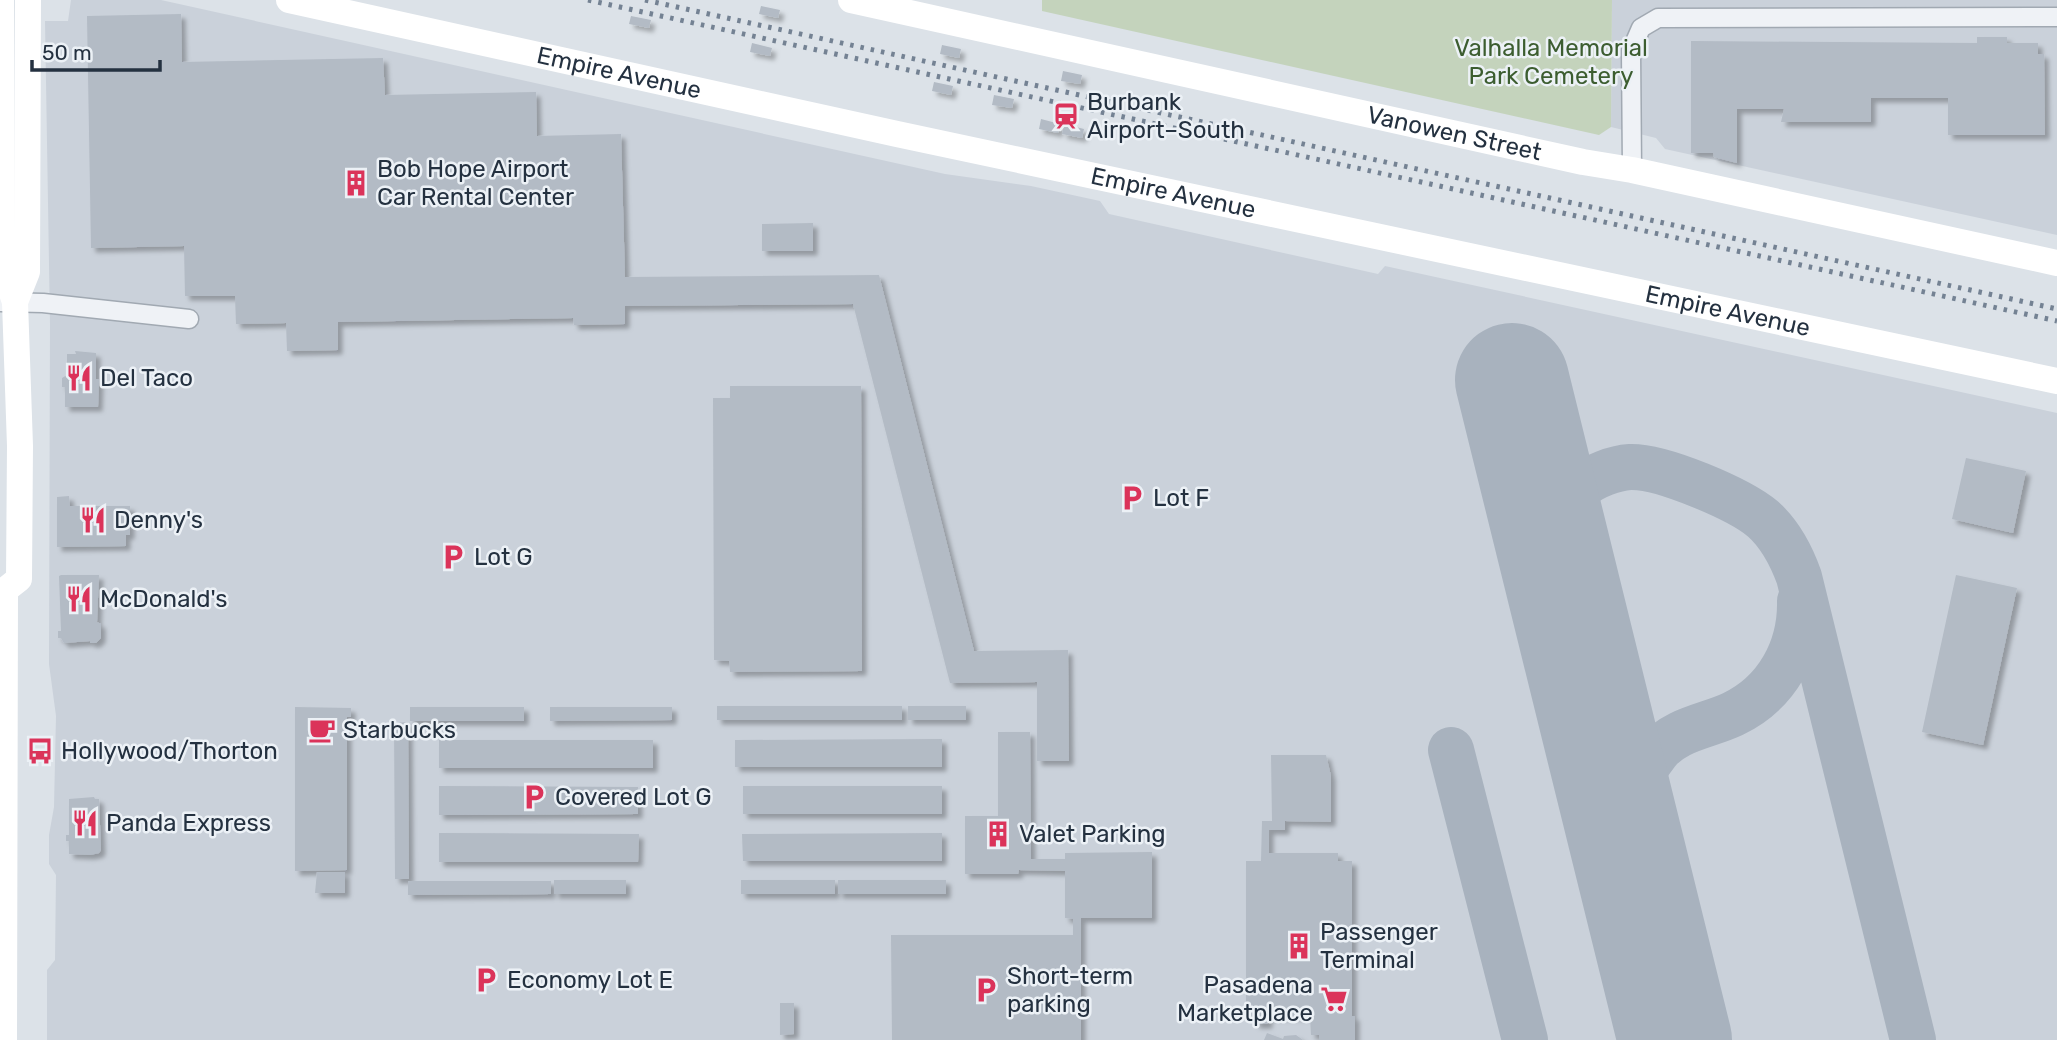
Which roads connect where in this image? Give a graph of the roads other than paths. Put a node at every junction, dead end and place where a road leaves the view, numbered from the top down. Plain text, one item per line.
1 (1, 0) edge
2 (289, 0) edge
3 (852, 0) edge
4 (32, 6) edge
5 (2057, 17) edge
6 (1632, 170) junction
7 (2057, 263) edge
8 (7, 302) edge
9 (189, 319) dead end
10 (2057, 381) edge
11 (3, 594) edge
12 (2, 903) edge
13 (4, 1040) edge

1 - 8 main road
2 - 10 main road, Empire Avenue
3 - 6 main road, Vanowen Street
4 - 8 main road
5 - 6 street
6 - 7 main road, Vanowen Street
8 - 9 street
8 - 11 main road
11 - 12 main road
12 - 13 main road

